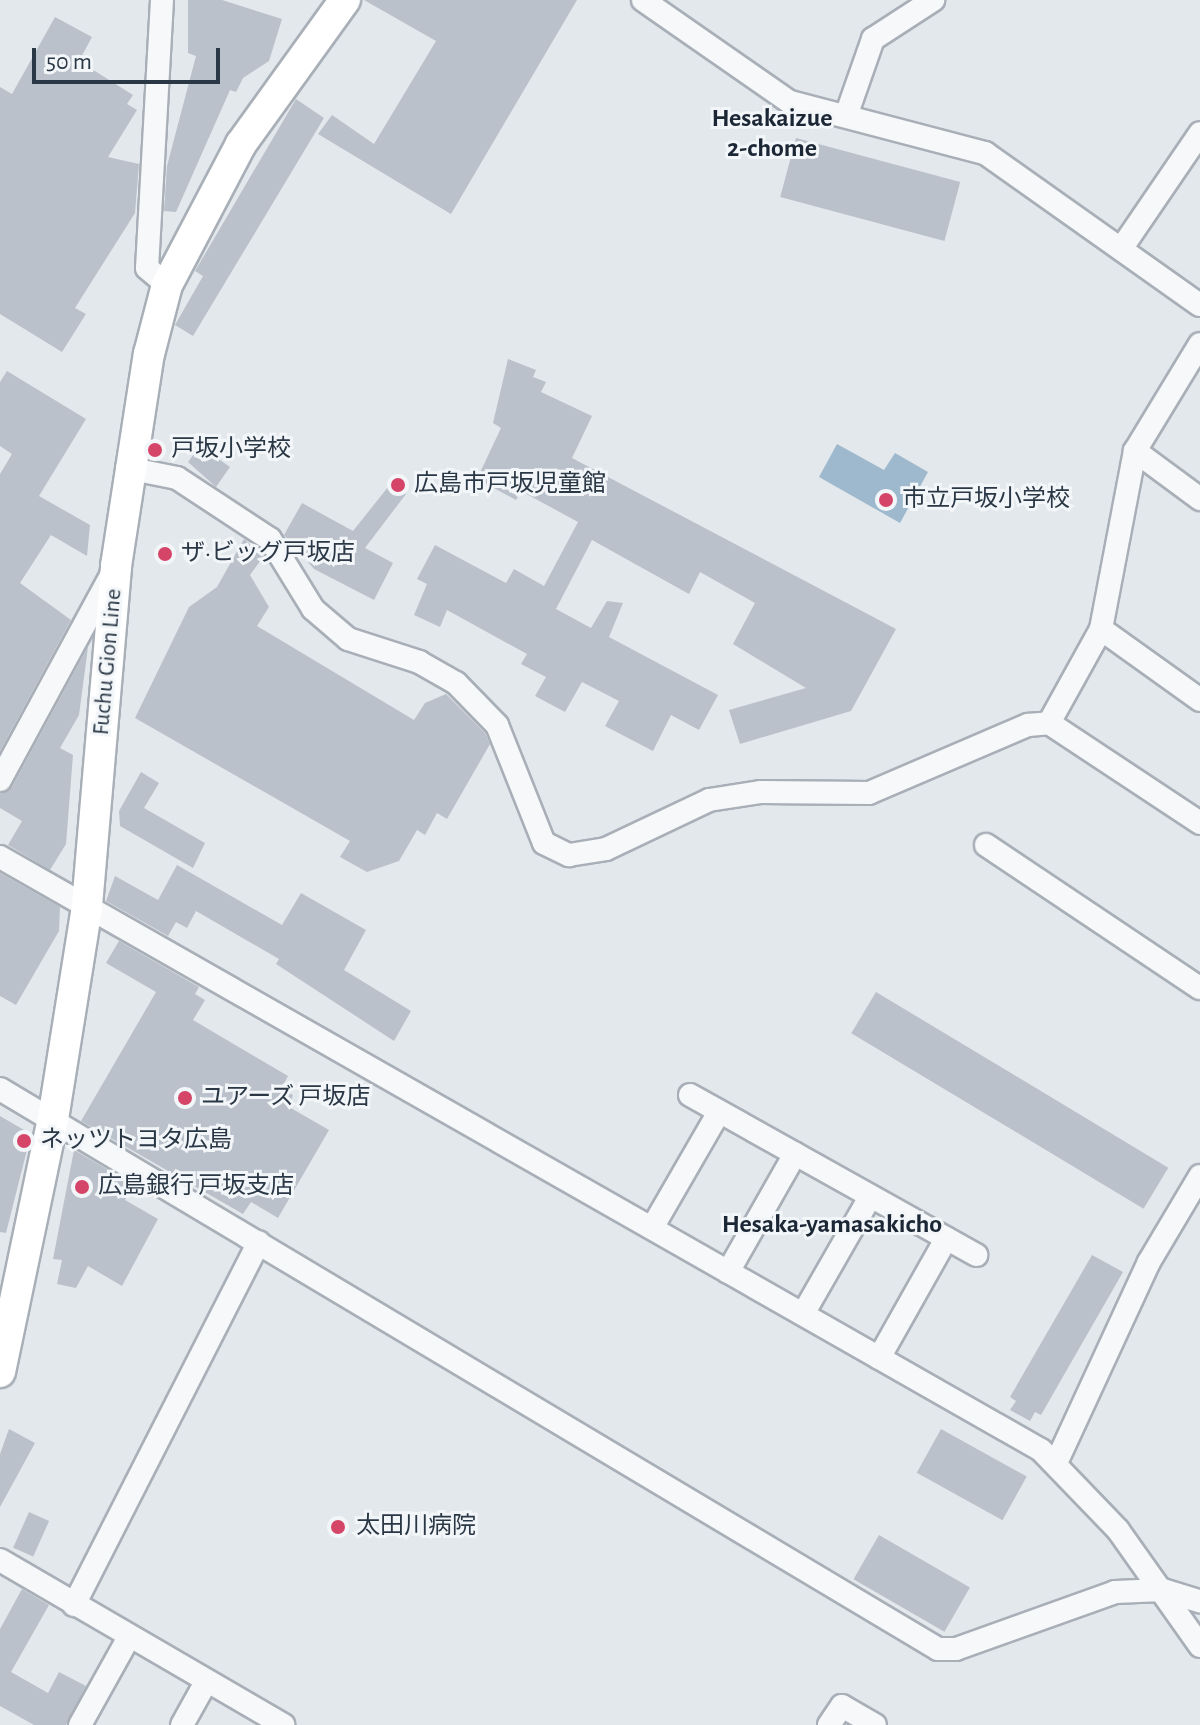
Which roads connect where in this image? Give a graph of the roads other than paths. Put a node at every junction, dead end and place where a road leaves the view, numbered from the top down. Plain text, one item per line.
1 (162, 0) edge
2 (345, 0) edge
3 (933, 0) edge
4 (648, 2) edge
5 (846, 116) junction
6 (1200, 133) edge
7 (1121, 249) junction
8 (167, 285) junction
9 (1200, 305) edge
10 (1200, 344) edge
11 (1135, 451) junction
12 (127, 468) junction
13 (1200, 499) edge
14 (116, 566) junction
15 (1101, 629) junction
16 (1200, 700) edge
17 (1049, 723) junction
18 (0, 780) edge
19 (1200, 823) edge
20 (986, 845) dead end
21 (0, 857) edge
22 (87, 906) junction
23 (1200, 988) edge
24 (0, 1089) edge
25 (690, 1095) dead end
26 (719, 1112) junction
27 (53, 1119) junction
28 (795, 1154) junction
29 (1200, 1176) edge
30 (870, 1197) junction
31 (652, 1228) junction
32 (946, 1239) junction
33 (259, 1242) junction
34 (976, 1255) dead end
35 (728, 1272) junction
36 (803, 1314) junction
37 (879, 1358) junction
38 (0, 1372) edge
39 (1057, 1461) junction
40 (0, 1560) edge
41 (1163, 1590) junction
42 (1200, 1601) edge
43 (74, 1605) junction
44 (129, 1637) junction
45 (1200, 1646) edge
46 (206, 1682) junction
47 (80, 1725) edge
48 (182, 1725) edge
49 (284, 1725) edge
50 (829, 1725) edge
51 (875, 1725) edge

1 - 8 street
2 - 8 main road, Fuchu Gion Line
3 - 5 street
4 - 5 street
5 - 7 street
6 - 7 street
7 - 9 street
8 - 12 main road, Fuchu Gion Line
10 - 11 street
11 - 13 street
11 - 15 street
12 - 14 main road, Fuchu Gion Line
12 - 17 street
14 - 18 street
14 - 22 main road, Fuchu Gion Line
15 - 16 street
15 - 17 street
17 - 19 street
20 - 23 street
21 - 22 street
22 - 27 main road, Fuchu Gion Line
22 - 31 street
24 - 27 street
25 - 26 street
26 - 28 street
26 - 31 street
27 - 33 street
27 - 38 main road, Fuchu Gion Line
28 - 30 street
28 - 35 street
29 - 39 street
30 - 32 street
30 - 36 street
31 - 35 street
32 - 34 street
32 - 37 street
33 - 41 street
33 - 43 street
35 - 36 street
36 - 37 street
37 - 39 street
39 - 41 street
40 - 43 street
41 - 42 street
41 - 45 street
43 - 44 street
44 - 46 street
44 - 47 street
46 - 48 street
46 - 49 street
50 - 51 street

